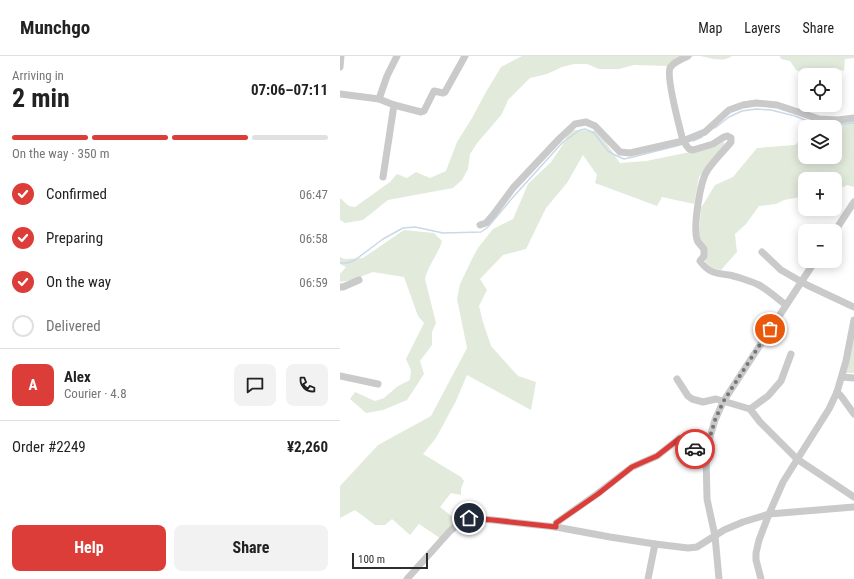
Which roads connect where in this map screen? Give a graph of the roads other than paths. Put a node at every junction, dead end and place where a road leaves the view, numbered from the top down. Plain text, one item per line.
1 (341, 56) edge
2 (397, 56) edge
3 (465, 56) edge
4 (688, 56) edge
5 (340, 67) edge
6 (340, 94) edge
7 (379, 99) junction
8 (394, 105) junction
9 (854, 118) edge
10 (683, 141) junction
11 (383, 177) dead end
12 (854, 202) edge
13 (840, 224) edge
14 (480, 225) dead end
15 (762, 252) dead end
16 (811, 268) edge
17 (360, 280) dead end
18 (802, 282) junction
19 (340, 287) edge
20 (786, 305) junction
21 (854, 307) edge
22 (854, 320) edge
23 (790, 354) dead end
24 (340, 376) edge
25 (842, 377) junction
26 (854, 378) edge
27 (677, 379) dead end
28 (378, 384) dead end
29 (837, 392) junction
30 (723, 402) junction
31 (750, 409) junction
32 (854, 414) edge
33 (706, 456) junction
34 (797, 459) junction
35 (854, 497) edge
36 (854, 507) edge
37 (769, 514) junction
38 (556, 527) junction
39 (715, 536) junction
40 (655, 544) junction
41 (408, 579) edge
42 (648, 579) edge
43 (719, 579) edge
44 (761, 579) edge

1 - 5 street
2 - 7 street
3 - 8 street
4 - 10 street
6 - 7 street
7 - 8 street
8 - 11 street
9 - 10 street
10 - 14 street
10 - 20 street
12 - 13 street
15 - 18 street
16 - 18 street
17 - 19 street
18 - 20 street
18 - 21 street
20 - 30 street
22 - 25 street
23 - 31 street
24 - 28 street
25 - 26 street
25 - 29 street
27 - 30 street
29 - 32 street
29 - 34 street
30 - 31 street
30 - 33 street
31 - 34 street
33 - 38 street
33 - 39 street
34 - 35 street
34 - 37 street
36 - 37 street
37 - 39 street
37 - 44 street
38 - 40 street
38 - 41 street
39 - 40 street
39 - 43 street
40 - 42 street

